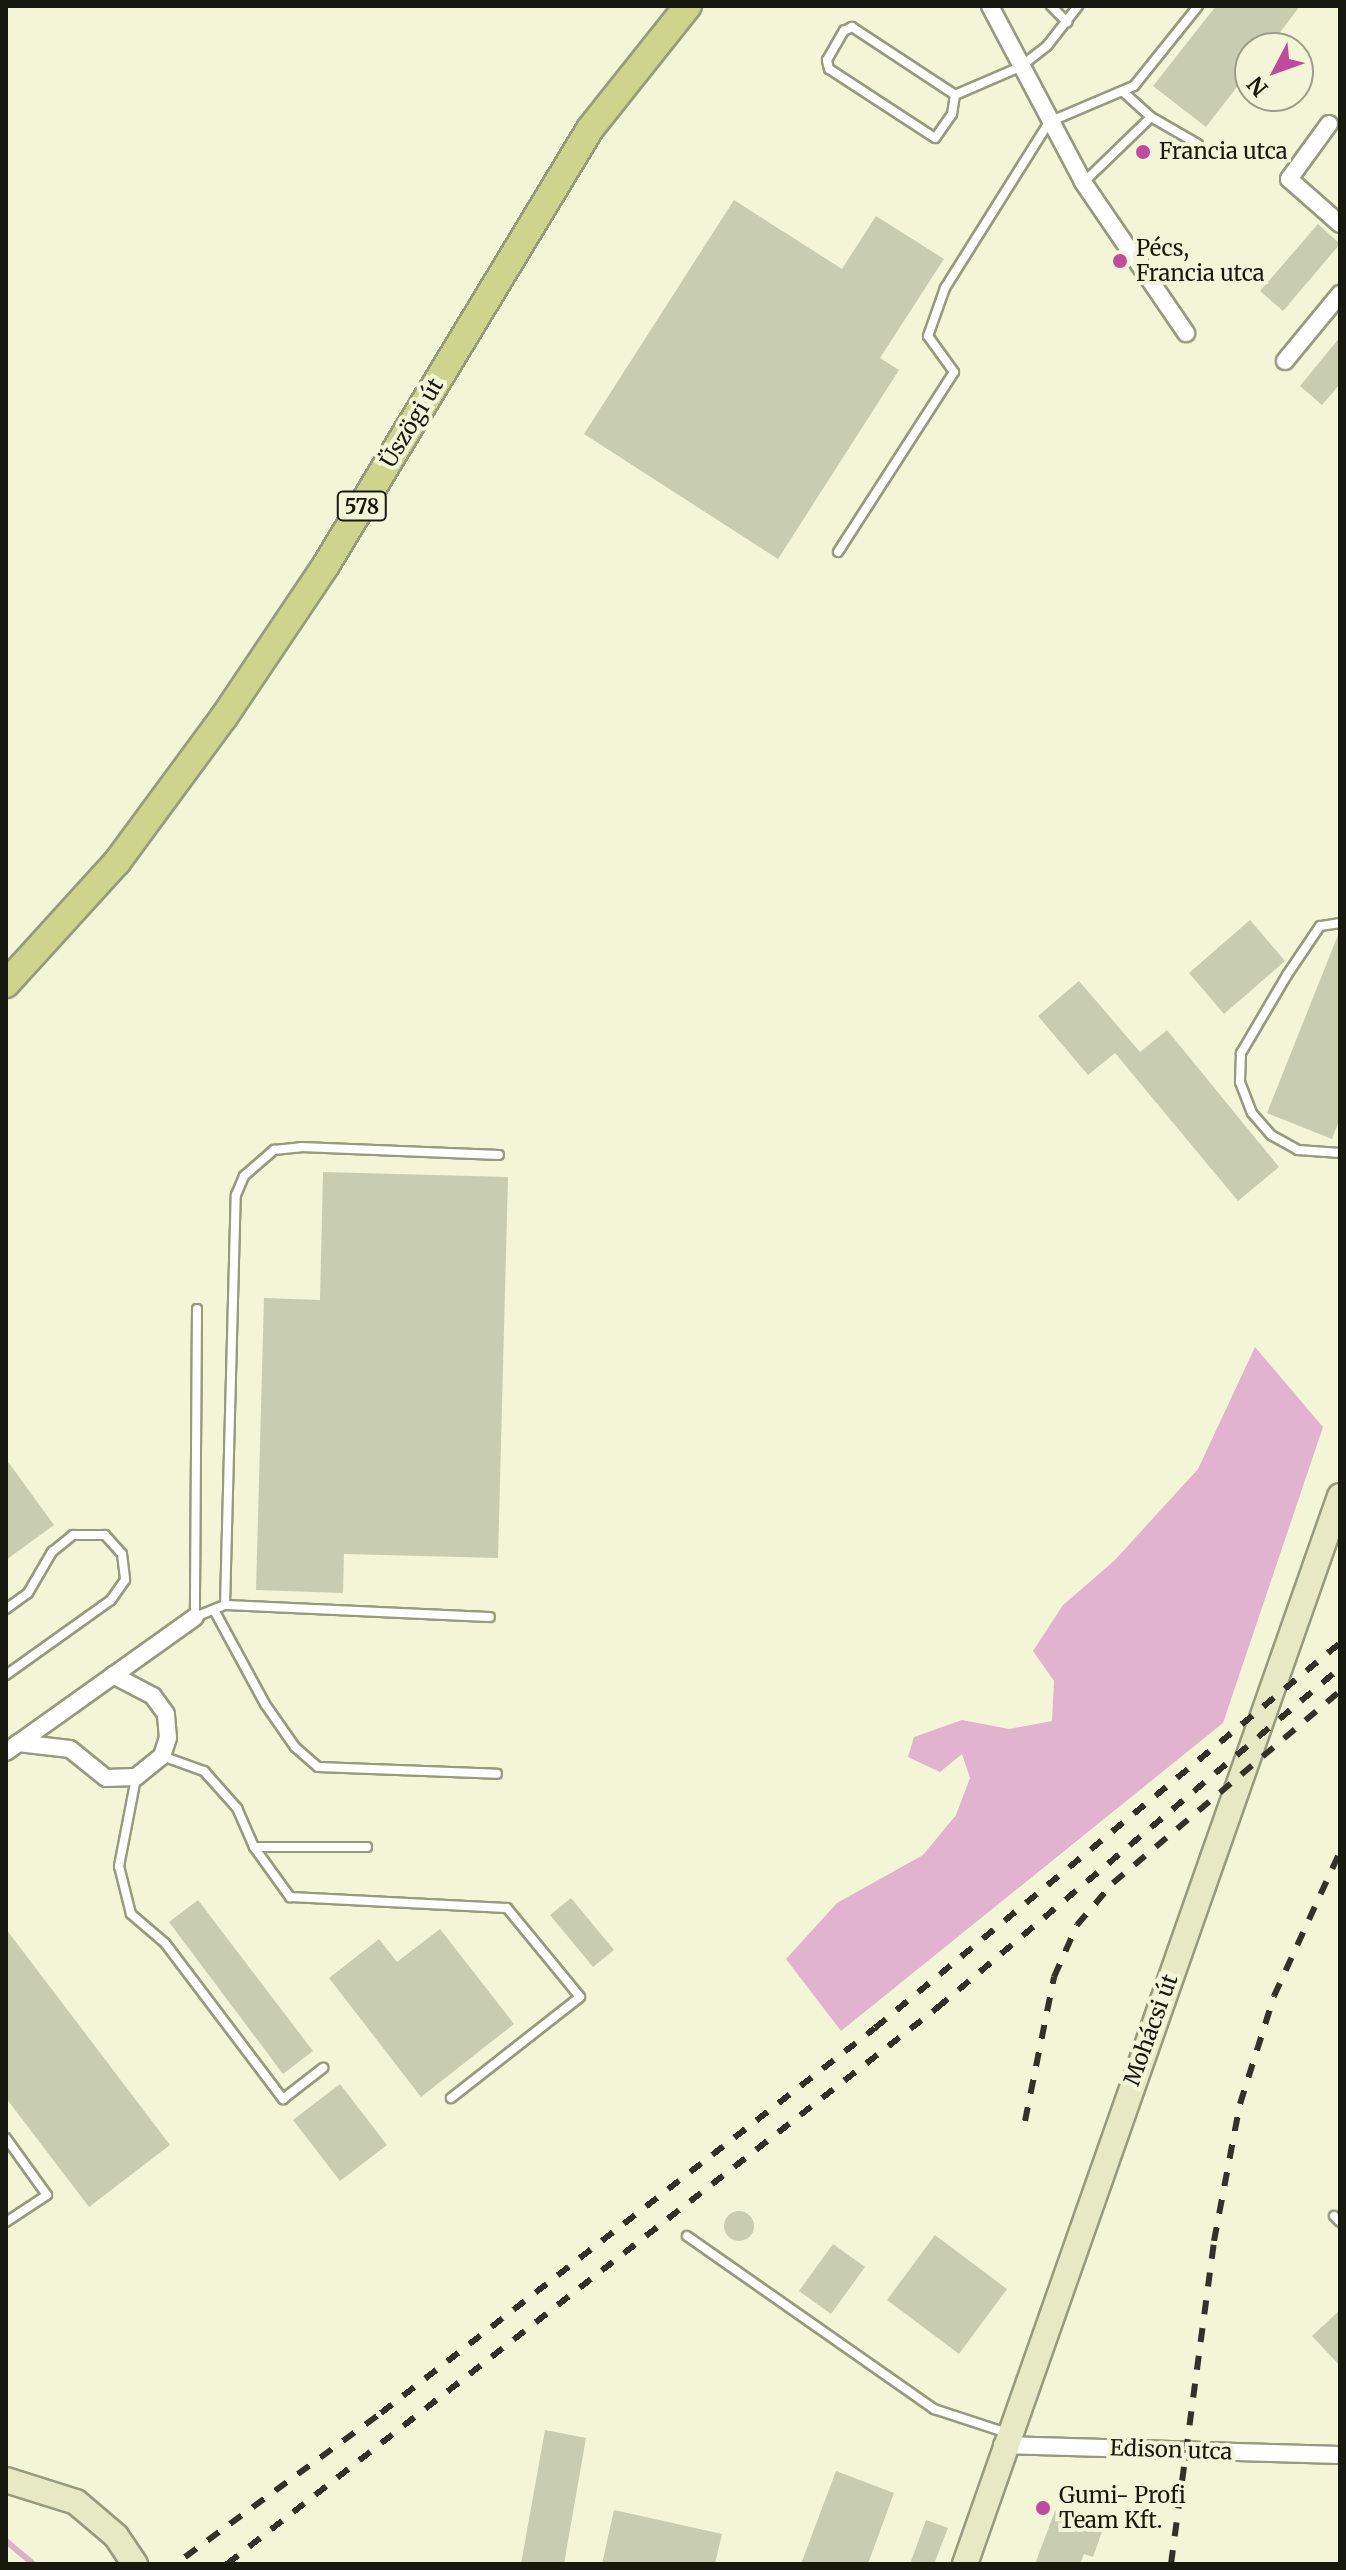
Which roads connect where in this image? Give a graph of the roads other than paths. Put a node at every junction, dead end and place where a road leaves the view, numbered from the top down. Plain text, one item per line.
1 (688, 6) edge
2 (990, 6) edge
3 (1051, 6) edge
4 (1078, 6) edge
5 (1198, 6) edge
6 (1067, 22) junction
7 (1020, 67) junction
8 (1123, 92) junction
9 (955, 95) junction
10 (1151, 117) junction
11 (1049, 122) junction
12 (1329, 124) dead end
13 (1198, 144) dead end
14 (1083, 182) junction
15 (1340, 224) edge
16 (1340, 294) edge
17 (1186, 333) dead end
18 (1285, 361) dead end
19 (838, 552) dead end
20 (1340, 923) edge
21 (6, 984) edge
22 (1340, 1153) edge
23 (499, 1155) dead end
24 (197, 1309) dead end
25 (1340, 1496) edge
26 (225, 1605) junction
27 (6, 1609) edge
28 (214, 1610) junction
29 (195, 1617) junction
30 (490, 1617) dead end
31 (6, 1675) edge
32 (113, 1675) junction
33 (12, 1747) edge
34 (162, 1756) junction
35 (497, 1774) dead end
36 (136, 1777) junction
37 (254, 1847) junction
38 (367, 1847) dead end
39 (323, 2068) dead end
40 (451, 2098) dead end
41 (6, 2138) edge
42 (6, 2222) edge
43 (687, 2236) dead end
44 (1004, 2439) junction
45 (1340, 2455) edge
46 (6, 2480) edge
47 (135, 2564) edge
48 (965, 2564) edge

1 - 21 main road, Üszögi út / 578
2 - 7 street
3 - 6 lane
4 - 6 lane
5 - 8 lane
6 - 7 lane
7 - 9 lane
7 - 11 street
8 - 10 lane
8 - 11 lane
9 - 9 lane
10 - 13 lane
10 - 14 lane
11 - 14 street
11 - 19 lane
12 - 15 street
14 - 17 street
16 - 18 street
20 - 22 lane
23 - 26 lane
24 - 29 lane
25 - 44 main road, Mohácsi út
26 - 28 lane
26 - 30 lane
27 - 31 lane
28 - 29 lane
28 - 35 lane
29 - 32 street
32 - 33 street
32 - 34 street
33 - 36 street
34 - 36 street
34 - 37 lane
36 - 39 lane
37 - 38 lane
37 - 40 lane
41 - 42 lane
43 - 44 lane
44 - 45 street, Edison utca
44 - 48 main road, Mohácsi út
46 - 47 main road

